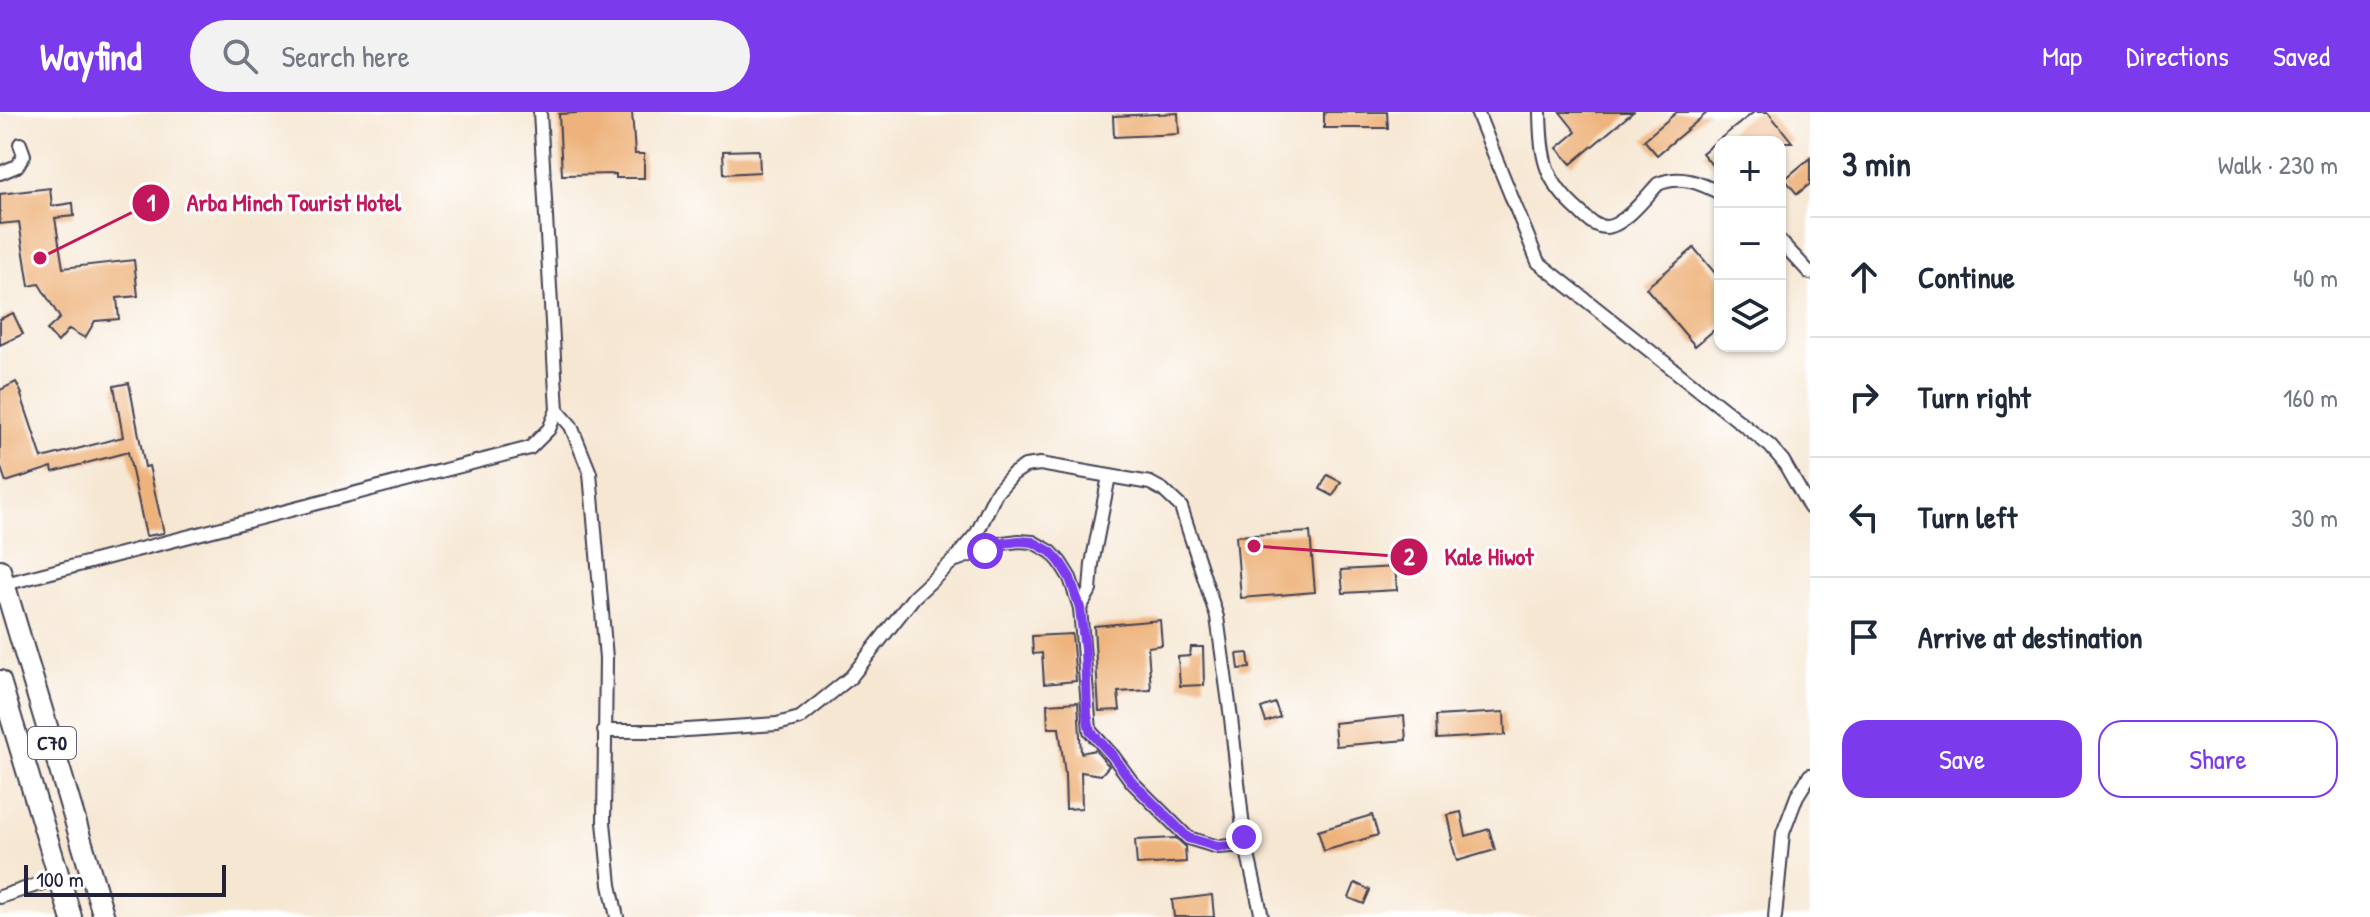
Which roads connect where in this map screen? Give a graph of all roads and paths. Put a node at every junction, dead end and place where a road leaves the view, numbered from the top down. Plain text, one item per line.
1 (540, 112) edge
2 (1477, 112) edge
3 (1540, 112) edge
4 (20, 144) dead end
5 (0, 173) edge
6 (1714, 190) edge
7 (1786, 247) edge
8 (1810, 273) edge
9 (557, 410) junction
10 (1109, 476) junction
11 (1810, 508) edge
12 (954, 560) junction
13 (2, 577) edge
14 (1080, 608) junction
15 (0, 681) edge
16 (604, 731) junction
17 (1810, 775) edge
18 (1246, 845) junction
19 (58, 878) junction
20 (0, 897) edge
21 (71, 917) edge
22 (104, 917) edge
23 (617, 917) edge
24 (1262, 917) edge
25 (1775, 917) edge

1 - 9 street
2 - 11 street
3 - 6 street
4 - 5 street
7 - 8 street
9 - 13 street
9 - 16 street
10 - 12 street
10 - 14 street
10 - 18 street
12 - 14 street
12 - 16 street
13 - 22 highway, C70
14 - 18 street
15 - 19 highway, C70
16 - 23 street
17 - 25 street
18 - 24 street
19 - 20 street
19 - 21 highway, C70

